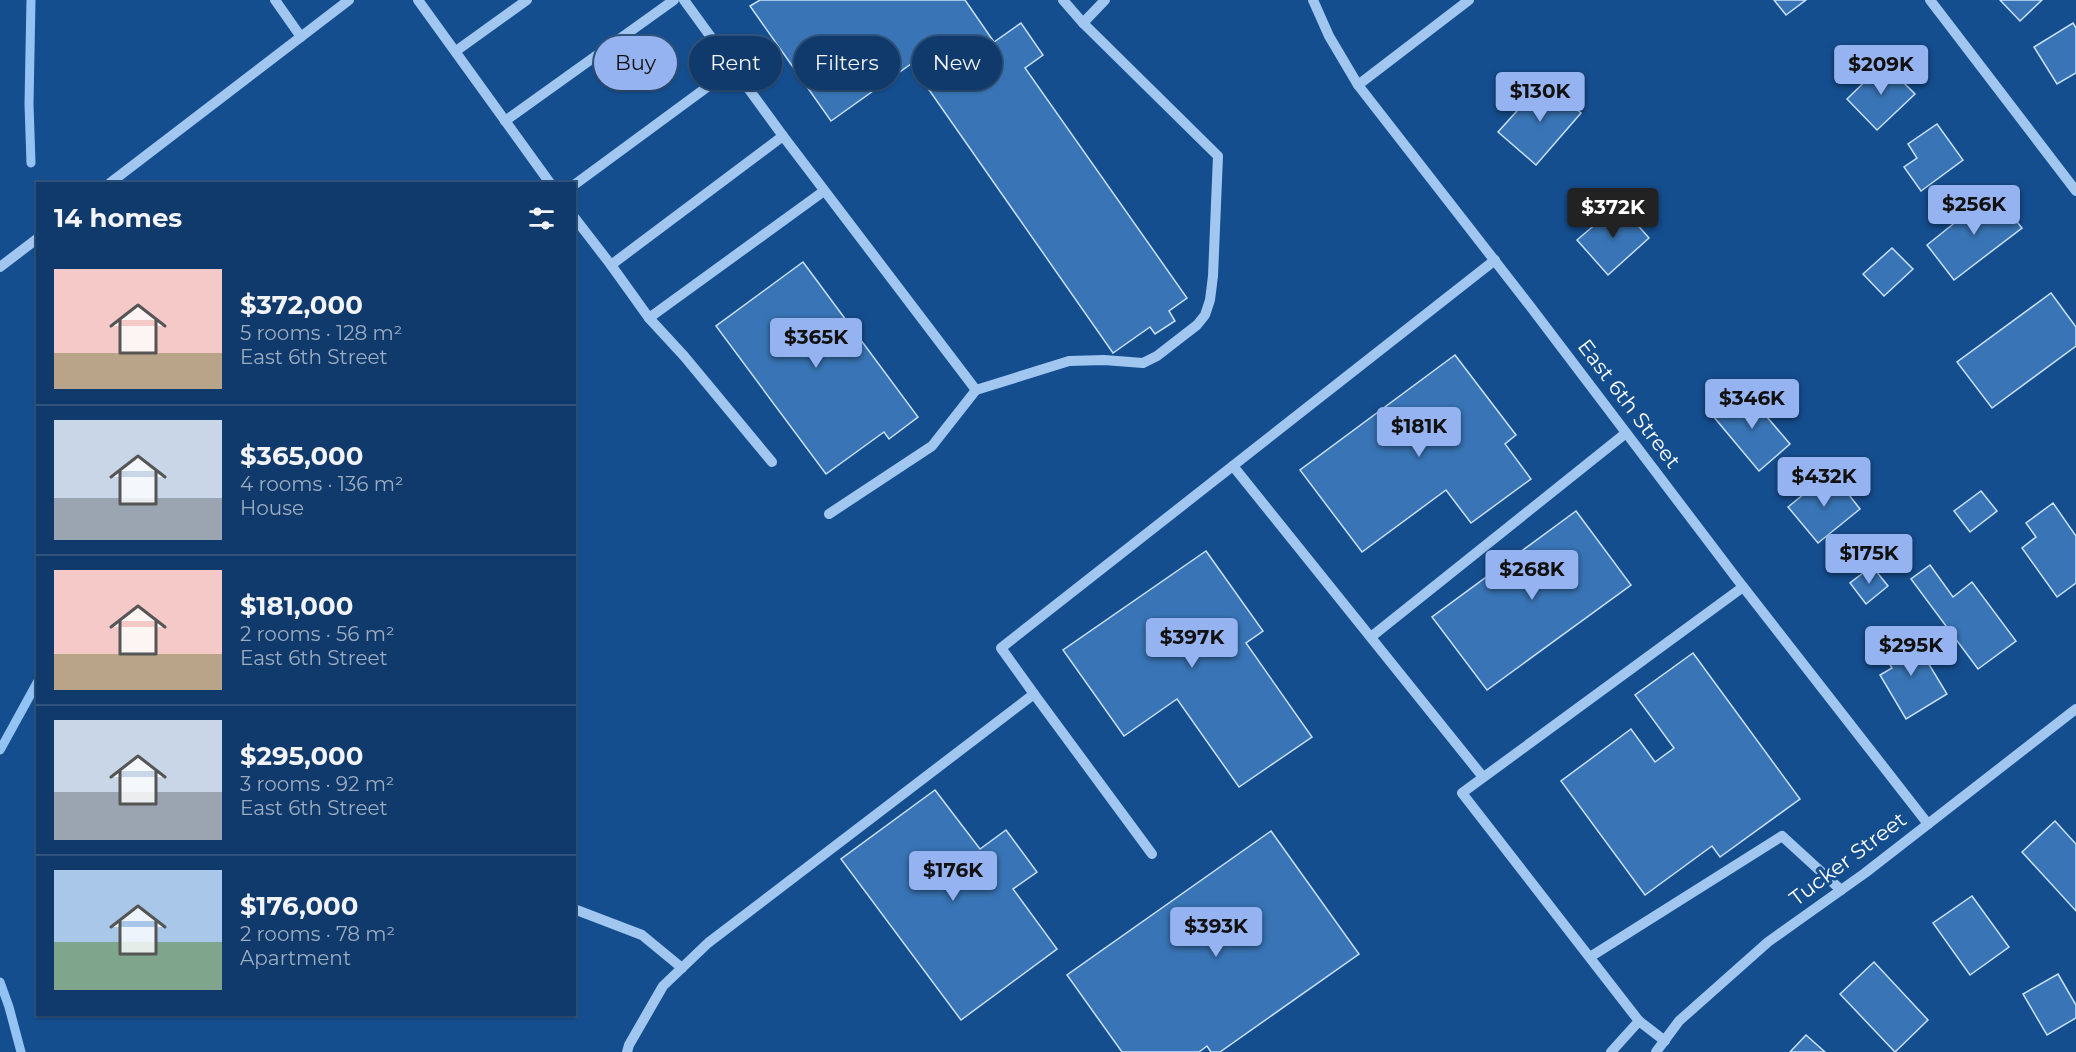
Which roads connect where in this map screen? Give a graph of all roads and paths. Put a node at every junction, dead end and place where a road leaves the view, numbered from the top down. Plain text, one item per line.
1 (275, 0) edge
2 (349, 0) edge
3 (418, 0) edge
4 (527, 0) edge
5 (674, 0) edge
6 (684, 0) edge
7 (1063, 0) edge
8 (1105, 0) edge
9 (1313, 0) edge
10 (1469, 0) edge
11 (1930, 0) edge
12 (1083, 23) junction
13 (710, 36) edge
14 (302, 37) junction
15 (456, 51) junction
16 (1358, 85) junction
17 (703, 90) edge
18 (749, 90) edge
19 (505, 121) junction
20 (783, 136) junction
21 (111, 182) edge
22 (549, 182) edge
23 (576, 184) edge
24 (824, 191) junction
25 (2076, 191) edge
26 (576, 220) edge
27 (36, 240) edge
28 (1495, 260) junction
29 (611, 265) junction
30 (0, 267) edge
31 (649, 318) junction
32 (976, 390) junction
33 (1626, 433) junction
34 (772, 462) dead end
35 (1233, 466) junction
36 (829, 514) dead end
37 (1743, 587) junction
38 (1371, 637) junction
39 (1034, 694) junction
40 (2076, 710) edge
41 (1483, 777) junction
42 (1928, 824) junction
43 (1152, 854) dead end
44 (1841, 890) junction
45 (576, 910) edge
46 (1590, 957) junction
47 (682, 968) junction
48 (1639, 1021) junction
49 (1665, 1041) junction
50 (627, 1052) edge
51 (1611, 1052) edge
52 (1656, 1052) edge

1 - 14 street
2 - 14 street
3 - 15 street
4 - 15 street
5 - 19 street
6 - 13 street
7 - 12 street
8 - 12 street
9 - 16 street, East 6th Street
10 - 16 street
11 - 25 street
12 - 32 street
14 - 21 street
15 - 19 street
16 - 28 street, East 6th Street
17 - 23 street
18 - 20 street
19 - 22 street
20 - 24 street
20 - 29 street
24 - 31 street
24 - 32 street
26 - 29 street
27 - 30 street
28 - 33 street, East 6th Street
28 - 35 street
29 - 31 street
31 - 34 street
32 - 36 street
33 - 37 street, East 6th Street
33 - 38 street
35 - 38 street
35 - 39 street
37 - 41 street
37 - 42 street, East 6th Street
38 - 41 street
39 - 43 street
39 - 47 street
40 - 42 street, Tucker Street
41 - 46 street
42 - 44 street, Tucker Street
44 - 46 street
44 - 49 street, Tucker Street
45 - 47 street
46 - 48 street
47 - 50 street
48 - 49 street
48 - 51 street
49 - 52 street, Tucker Street

